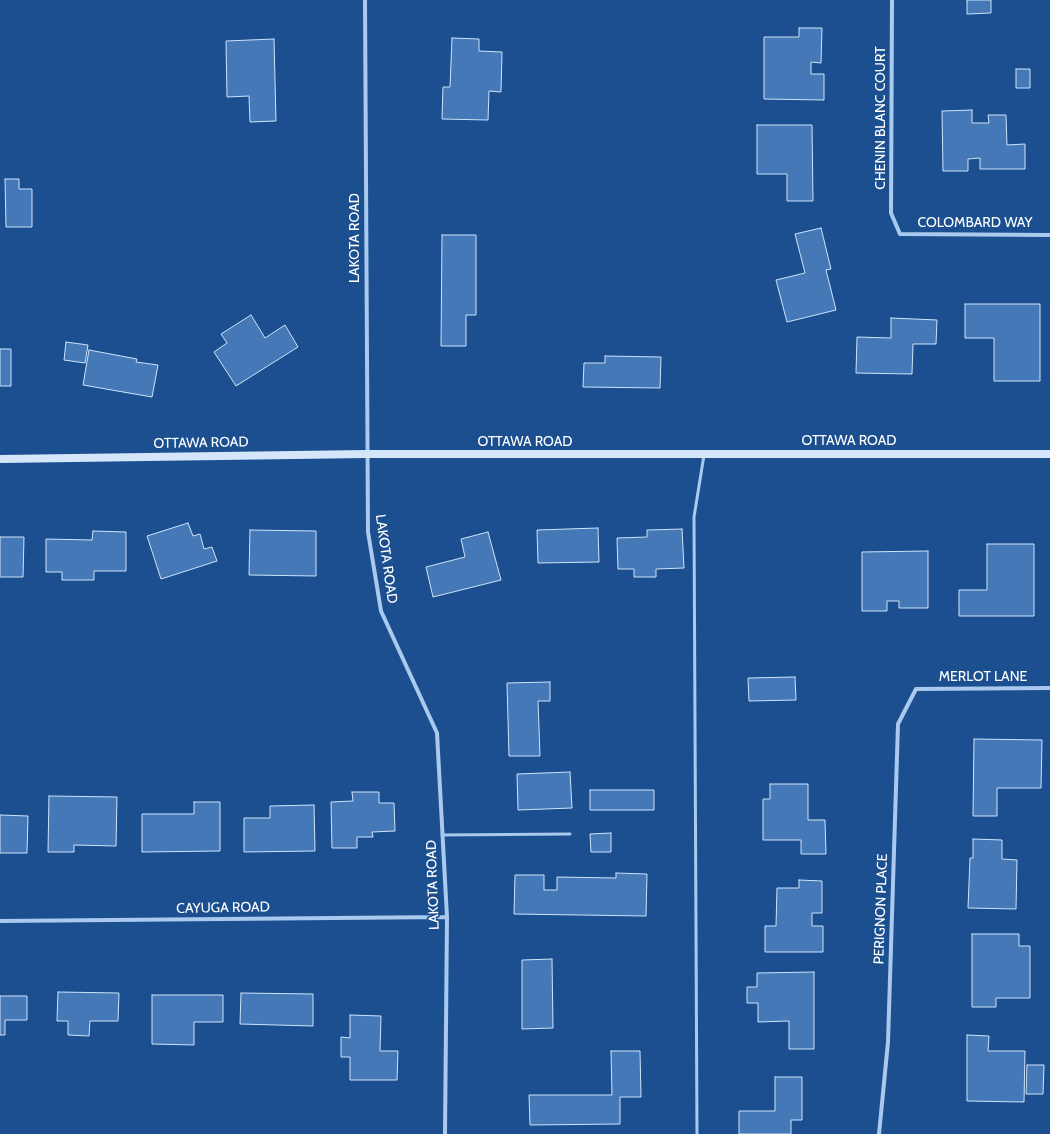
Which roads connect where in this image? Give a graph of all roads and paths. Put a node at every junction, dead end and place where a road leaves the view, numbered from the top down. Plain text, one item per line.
1 (365, 0) edge
2 (892, 0) edge
3 (900, 234) joint
4 (1050, 235) edge
5 (367, 454) junction
6 (1050, 454) edge
7 (704, 455) junction
8 (0, 459) edge
9 (916, 688) joint
10 (1050, 688) edge
11 (570, 834) dead end
12 (442, 836) junction
13 (447, 917) junction
14 (0, 921) edge
15 (445, 1134) edge
16 (697, 1134) edge
17 (878, 1134) edge

1 - 5 street, LAKOTA ROAD
2 - 3 street, CHENIN BLANC COURT
3 - 4 street, COLOMBARD WAY
5 - 7 street, OTTAWA ROAD
5 - 8 street, OTTAWA ROAD
5 - 12 street, LAKOTA ROAD
6 - 7 street, OTTAWA ROAD
7 - 16 lane
9 - 10 street, MERLOT LANE
9 - 17 street, PERIGNON PLACE
11 - 12 lane
12 - 13 street, LAKOTA ROAD
13 - 14 street, CAYUGA ROAD
13 - 15 street, LAKOTA ROAD

